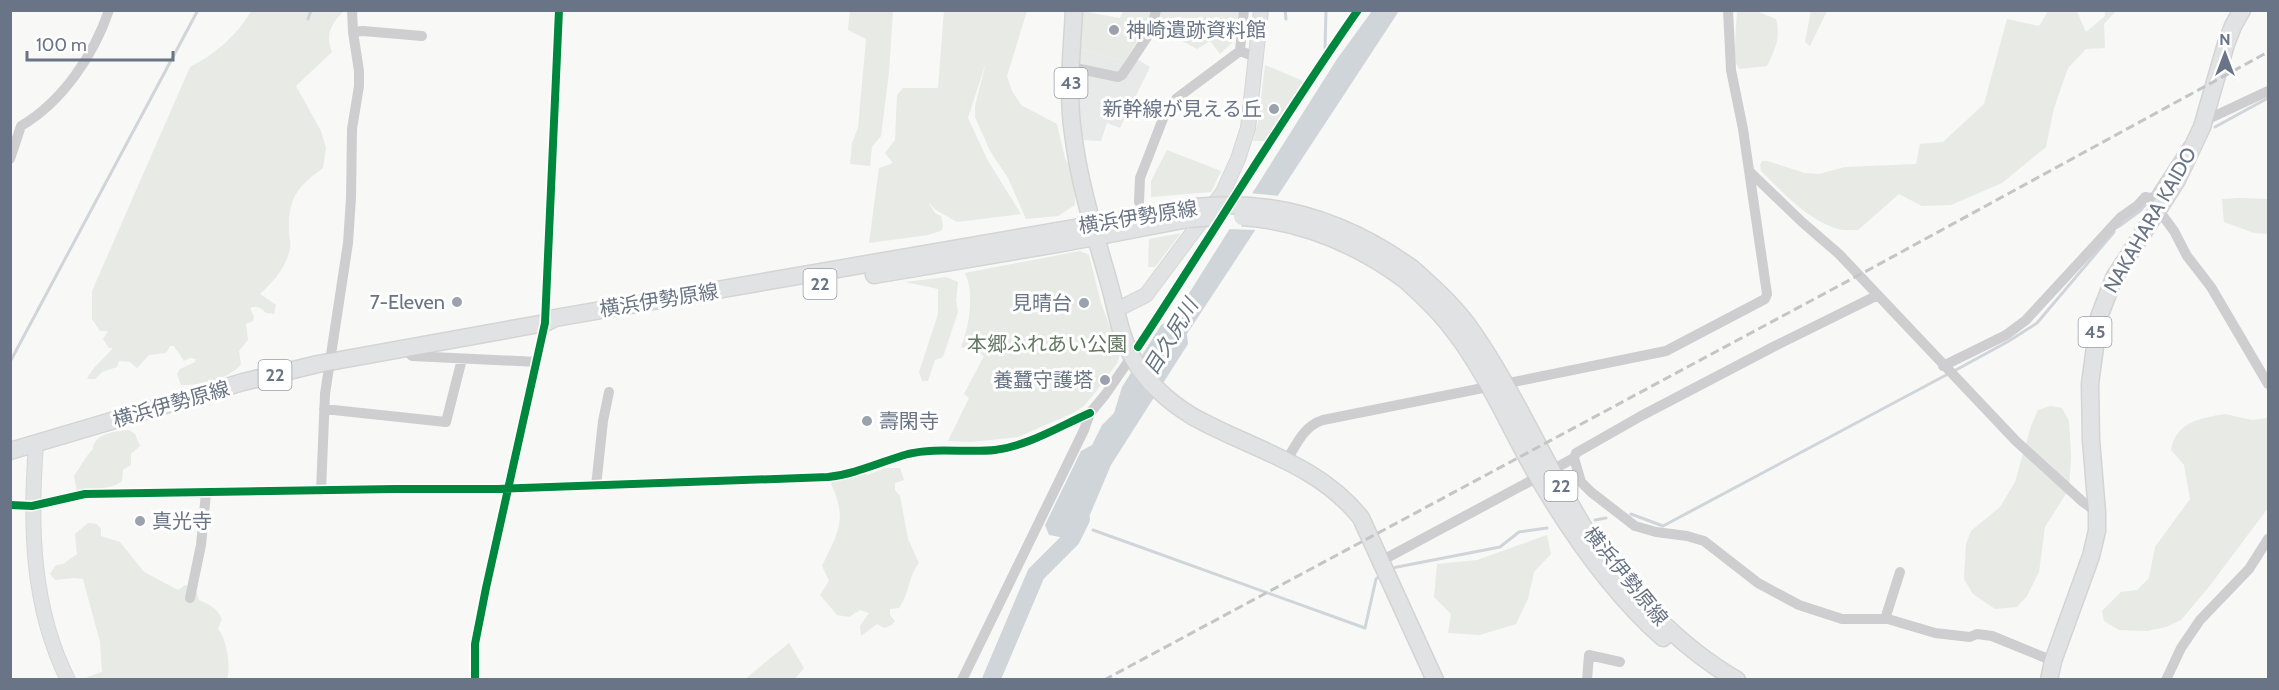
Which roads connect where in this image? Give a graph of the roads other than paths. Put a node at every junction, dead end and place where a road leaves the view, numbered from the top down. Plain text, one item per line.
1 (109, 10) edge
2 (352, 10) edge
3 (559, 10) edge
4 (1074, 10) edge
5 (1156, 10) edge
6 (1244, 10) edge
7 (1261, 10) edge
8 (1728, 10) edge
9 (2242, 10) edge
10 (353, 32) junction
11 (422, 36) dead end
12 (1240, 51) junction
13 (1256, 57) junction
14 (1071, 67) junction
15 (2268, 91) edge
16 (2204, 121) junction
17 (16, 123) edge
18 (10, 159) edge
19 (1749, 171) junction
20 (1139, 202) dead end
21 (2160, 202) junction
22 (1094, 230) junction
23 (1878, 295) junction
24 (1116, 310) junction
25 (544, 323) junction
26 (404, 348) junction
27 (1132, 357) junction
28 (462, 359) junction
29 (328, 362) junction
30 (537, 362) junction
31 (1947, 369) junction
32 (2268, 384) edge
33 (1496, 386) junction
34 (609, 392) dead end
35 (324, 409) junction
36 (1090, 413) junction
37 (36, 444) junction
38 (10, 451) edge
39 (1574, 458) junction
40 (1287, 460) junction
41 (1545, 473) junction
42 (596, 486) junction
43 (507, 489) junction
44 (321, 491) junction
45 (206, 493) junction
46 (10, 505) edge
47 (32, 506) junction
48 (2097, 512) junction
49 (2268, 539) edge
50 (1384, 568) junction
51 (1900, 572) dead end
52 (190, 598) dead end
53 (1885, 619) junction
54 (2053, 661) junction
55 (1620, 662) dead end
56 (68, 680) edge
57 (475, 680) edge
58 (962, 680) edge
59 (1435, 680) edge
60 (1587, 680) edge
61 (1715, 680) edge
62 (1737, 680) edge
63 (2049, 680) edge
64 (2166, 680) edge

1 - 17 street
2 - 10 street
3 - 25 street
4 - 14 main road, 43
5 - 14 street
6 - 12 street
7 - 13 street
8 - 19 street
9 - 16 main road, NAKAHARA KAIDO / 45
10 - 11 street
10 - 29 street
12 - 13 street
12 - 20 street
13 - 24 street
14 - 22 main road, 43
15 - 16 street
16 - 21 main road, NAKAHARA KAIDO / 45
17 - 18 street
19 - 23 street
19 - 33 street
21 - 31 street
21 - 32 street
21 - 48 main road, NAKAHARA KAIDO / 45
22 - 24 main road, 横浜伊勢原線
22 - 25 main road, 横浜伊勢原線 / 22
22 - 33 main road, 横浜伊勢原線 / 22, bridge
23 - 31 street
23 - 39 street
24 - 27 main road, 横浜伊勢原線
25 - 26 main road, 横浜伊勢原線 / 22
25 - 30 street
26 - 28 street
26 - 29 main road, 横浜伊勢原線 / 22
27 - 36 street
27 - 40 main road, 横浜伊勢原線
28 - 30 street
28 - 35 street
29 - 35 street
29 - 37 main road, 横浜伊勢原線 / 22
30 - 43 street
31 - 48 street
33 - 40 street
33 - 41 main road, 横浜伊勢原線 / 22
34 - 42 street
35 - 44 street
36 - 42 street
36 - 58 street
37 - 38 main road, 横浜伊勢原線 / 22
37 - 47 street
39 - 41 street
39 - 53 street
40 - 50 main road
41 - 50 street
41 - 61 main road, 横浜伊勢原線 / 22
41 - 62 main road, 横浜伊勢原線 / 22
42 - 43 street
43 - 44 street
43 - 57 street
44 - 45 street
45 - 47 street
45 - 52 street
46 - 47 street
47 - 56 street
48 - 54 main road, NAKAHARA KAIDO / 45
49 - 64 street
50 - 59 main road
51 - 53 street
53 - 54 street
54 - 63 main road, NAKAHARA KAIDO / 45
55 - 60 street

